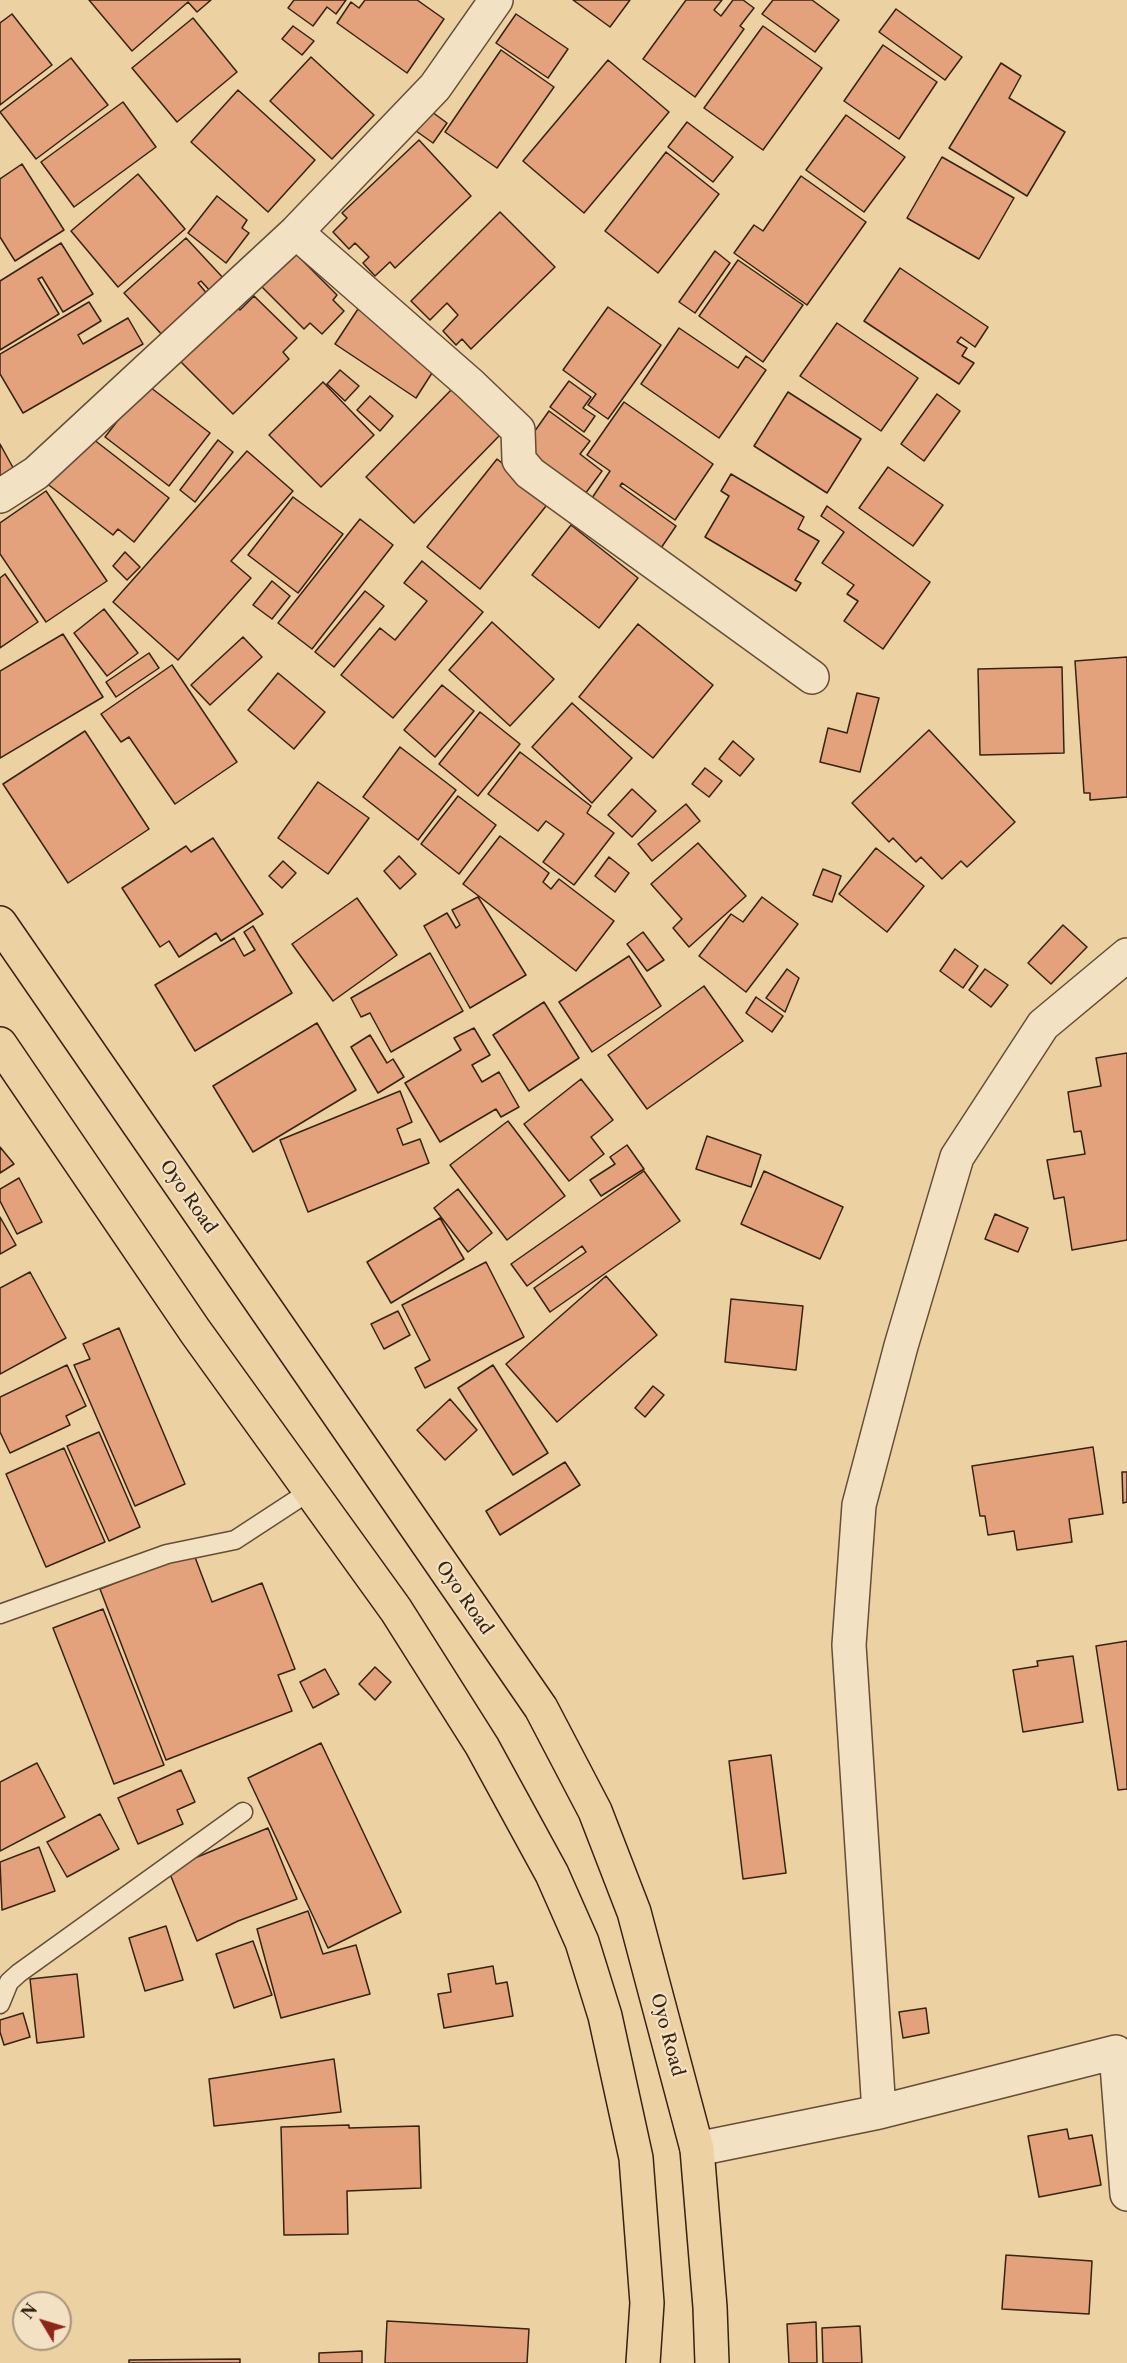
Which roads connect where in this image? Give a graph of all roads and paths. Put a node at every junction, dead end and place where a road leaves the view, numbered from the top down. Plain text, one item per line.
1 (496, 0) edge
2 (297, 232) junction
3 (0, 496) edge
4 (812, 678) dead end
5 (0, 923) edge
6 (1127, 955) edge
7 (0, 1044) edge
8 (310, 1491) junction
9 (0, 1614) edge
10 (243, 1812) dead end
11 (0, 2004) edge
12 (1122, 2051) edge
13 (879, 2112) junction
14 (698, 2149) junction
15 (1127, 2194) edge
16 (643, 2363) edge
17 (712, 2363) edge

1 - 2 street
2 - 3 street
2 - 4 street
5 - 14 main road, Oyo Road
6 - 13 street
7 - 8 main road
8 - 9 lane
8 - 16 main road
10 - 11 lane
12 - 13 street
12 - 15 street
13 - 14 street
14 - 17 main road, Oyo Road

